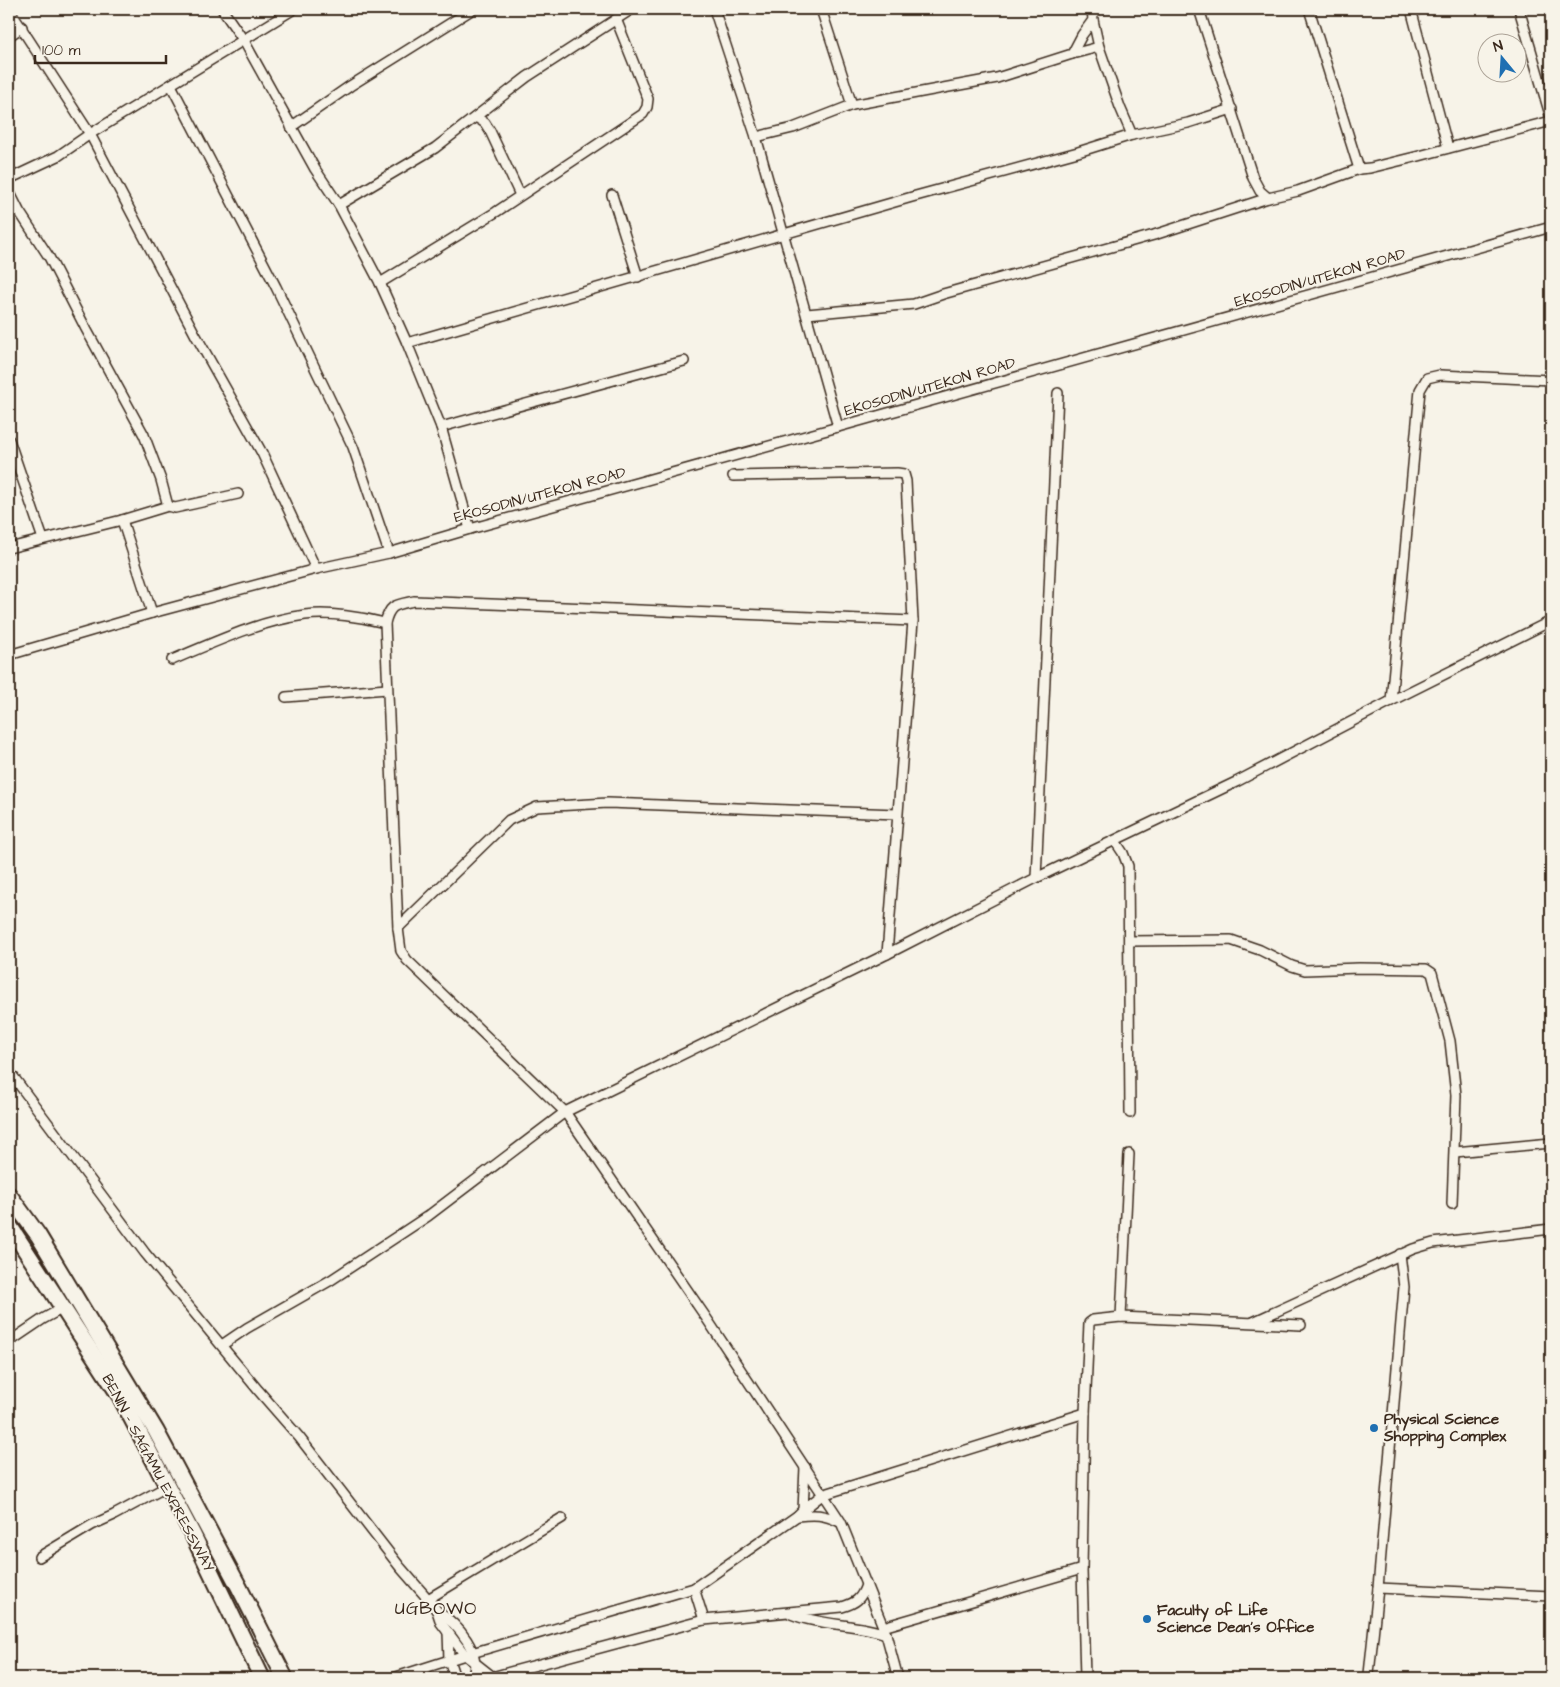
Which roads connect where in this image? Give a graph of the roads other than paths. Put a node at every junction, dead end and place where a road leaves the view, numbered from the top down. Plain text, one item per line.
1 (9, 9) edge
2 (222, 9) edge
3 (294, 9) edge
4 (473, 9) edge
5 (632, 9) edge
6 (714, 9) edge
7 (821, 9) edge
8 (1092, 9) edge
9 (1199, 9) edge
10 (1309, 9) edge
11 (1411, 9) edge
12 (1519, 9) edge
13 (616, 18) junction
14 (1093, 20) junction
15 (22, 27) junction
16 (9, 36) edge
17 (244, 41) junction
18 (1099, 47) junction
19 (1072, 54) junction
20 (171, 85) junction
21 (852, 105) junction
22 (1232, 109) junction
23 (476, 117) junction
24 (1551, 120) edge
25 (292, 127) junction
26 (90, 134) junction
27 (1132, 135) junction
28 (756, 137) junction
29 (1448, 148) junction
30 (1359, 169) junction
31 (9, 179) edge
32 (9, 191) edge
33 (520, 195) junction
34 (612, 196) dead end
35 (1268, 198) junction
36 (339, 205) junction
37 (1551, 227) edge
38 (784, 235) junction
39 (638, 277) junction
40 (380, 283) junction
41 (807, 314) junction
42 (407, 343) junction
43 (684, 361) dead end
44 (1551, 380) edge
45 (1058, 393) dead end
46 (441, 427) junction
47 (838, 428) junction
48 (9, 440) edge
49 (733, 476) dead end
50 (238, 494) dead end
51 (168, 506) junction
52 (122, 520) junction
53 (470, 529) junction
54 (43, 539) junction
55 (9, 548) edge
56 (389, 553) junction
57 (316, 569) junction
58 (152, 613) junction
59 (913, 621) junction
60 (1551, 621) edge
61 (385, 623) junction
62 (9, 655) edge
63 (172, 660) dead end
64 (388, 688) junction
65 (286, 696) dead end
66 (1391, 701) junction
67 (897, 814) junction
68 (1115, 841) junction
69 (1036, 878) junction
70 (398, 928) junction
71 (1129, 941) junction
72 (887, 954) junction
73 (9, 1071) edge
74 (565, 1112) junction
75 (1130, 1113) dead end
76 (1551, 1143) edge
77 (1455, 1152) junction
78 (1129, 1154) dead end
79 (9, 1195) edge
80 (1452, 1204) dead end
81 (9, 1225) edge
82 (1551, 1229) edge
83 (1400, 1254) junction
84 (53, 1261) junction
85 (40, 1271) junction
86 (63, 1308) junction
87 (1121, 1317) junction
88 (1250, 1323) junction
89 (1301, 1325) dead end
90 (9, 1342) edge
91 (222, 1345) junction
92 (1085, 1413) junction
93 (805, 1467) junction
94 (168, 1486) junction
95 (822, 1495) junction
96 (800, 1513) junction
97 (562, 1518) dead end
98 (840, 1522) junction
99 (39, 1557) dead end
100 (1082, 1570) junction
101 (866, 1585) junction
102 (694, 1588) junction
103 (1378, 1588) junction
104 (1551, 1596) edge
105 (428, 1599) junction
106 (437, 1612) junction
107 (788, 1613) junction
108 (704, 1620) junction
109 (884, 1631) junction
110 (448, 1632) junction
111 (463, 1633) junction
112 (482, 1651) junction
113 (468, 1654) junction
114 (449, 1660) junction
115 (475, 1662) junction
116 (262, 1678) edge
117 (285, 1678) edge
118 (393, 1678) edge
119 (455, 1678) edge
120 (472, 1678) edge
121 (491, 1678) edge
122 (898, 1678) edge
123 (1084, 1678) edge
124 (1366, 1678) edge

1 - 15 street
2 - 17 street
3 - 17 street
4 - 25 street
5 - 13 street
6 - 28 street
7 - 21 street
8 - 14 street
9 - 22 street
10 - 30 street
11 - 29 street
12 - 24 street
13 - 23 street
13 - 33 street
14 - 18 street
14 - 19 street
15 - 16 street
15 - 26 street
17 - 20 street
17 - 25 street
18 - 19 street
18 - 27 street
19 - 21 street
20 - 26 street
20 - 56 street
21 - 28 street
22 - 27 street
22 - 35 street
23 - 33 street
23 - 36 street
24 - 29 street
25 - 36 street
26 - 31 street
26 - 57 street
27 - 38 street
28 - 38 street
29 - 30 street
30 - 35 street
32 - 51 street
33 - 40 street
34 - 39 street
35 - 41 street
36 - 40 street
37 - 47 street, EKOSODIN/UTEKON ROAD
38 - 39 street
38 - 41 street
39 - 42 street
40 - 42 street
41 - 47 street
42 - 46 street
43 - 46 street
44 - 66 street
45 - 69 street
46 - 53 street
47 - 53 street, EKOSODIN/UTEKON ROAD
48 - 54 street
49 - 59 street
50 - 51 street
51 - 52 street
52 - 54 street
52 - 58 street
53 - 56 street, EKOSODIN/UTEKON ROAD
54 - 55 street
56 - 57 street, EKOSODIN/UTEKON ROAD
57 - 58 street, EKOSODIN/UTEKON ROAD
58 - 62 street, EKOSODIN/UTEKON ROAD
59 - 61 street
59 - 67 street
60 - 66 street
61 - 63 street
61 - 64 street
64 - 65 street
64 - 70 street
66 - 68 street
67 - 70 street
67 - 72 street
68 - 69 street
68 - 71 street
69 - 72 street
70 - 74 street
71 - 75 street
71 - 77 street
72 - 74 street
73 - 91 street
74 - 91 street
74 - 93 street
76 - 77 street
77 - 80 street
78 - 87 street
79 - 84 highway
81 - 85 highway, BENIN - SAGAMU EXPRESSWAY
82 - 83 street
83 - 88 street
83 - 103 street
84 - 85 highway
84 - 117 highway
85 - 86 highway, BENIN - SAGAMU EXPRESSWAY
86 - 90 street
86 - 94 highway, BENIN - SAGAMU EXPRESSWAY
87 - 88 street
87 - 92 street
88 - 89 street
91 - 105 street
92 - 95 street
92 - 100 street
93 - 95 street
93 - 96 street
94 - 99 street
94 - 116 highway, BENIN - SAGAMU EXPRESSWAY
95 - 96 street
95 - 98 street
96 - 98 street
96 - 102 street
97 - 105 street
98 - 101 street
100 - 109 street
100 - 123 street
101 - 107 street
101 - 109 street
102 - 108 street
102 - 112 street
103 - 104 street
103 - 124 street
105 - 106 street
106 - 110 street
106 - 111 street
107 - 108 street
107 - 109 street
108 - 121 street
109 - 122 street
110 - 113 street
110 - 114 street
111 - 112 street
111 - 113 street
112 - 113 street
113 - 114 street
113 - 115 street
114 - 118 street
114 - 119 street
115 - 120 street
115 - 121 street

